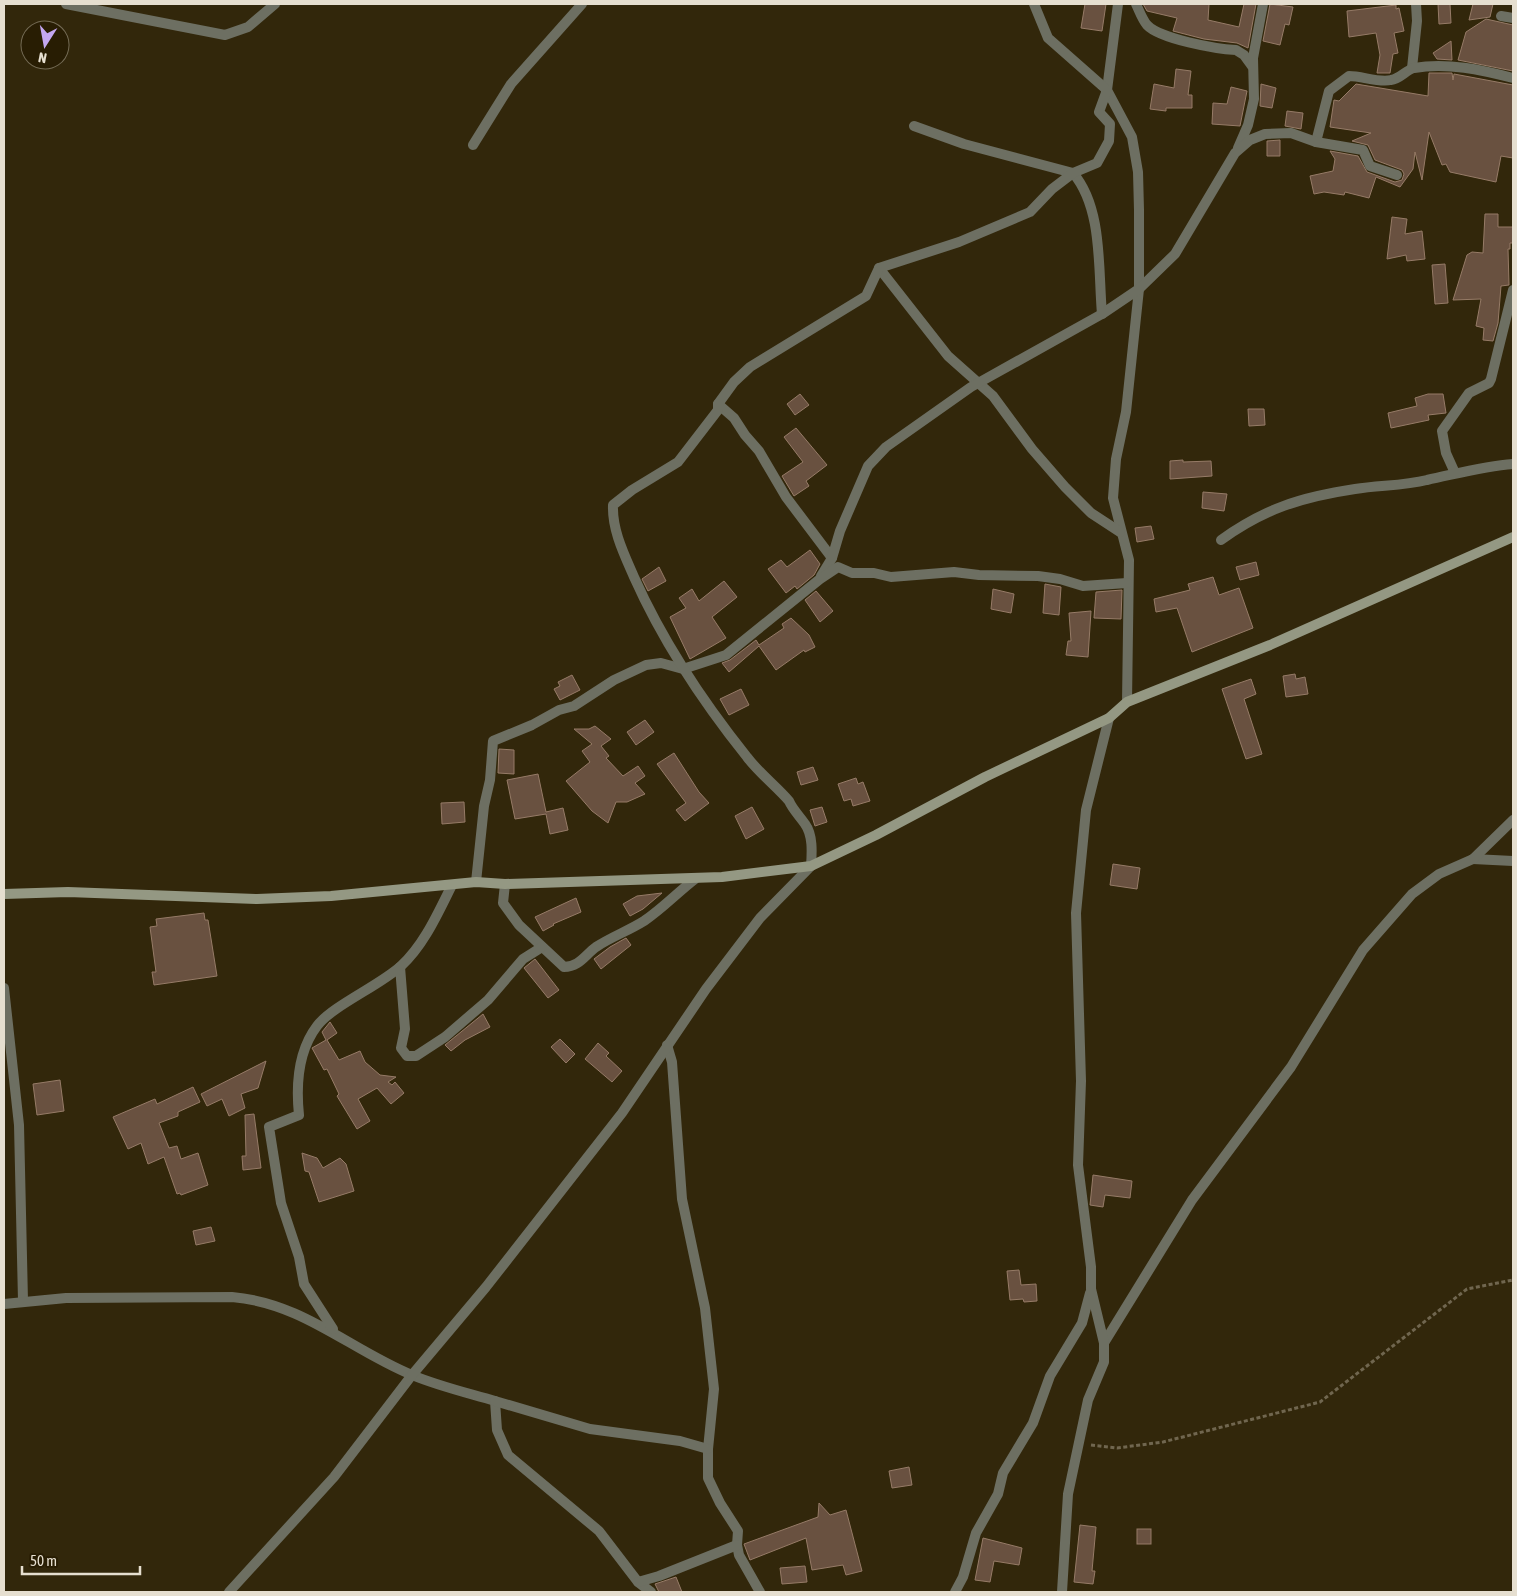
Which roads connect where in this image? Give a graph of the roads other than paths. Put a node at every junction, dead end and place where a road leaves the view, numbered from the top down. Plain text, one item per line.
1 (66, 4) edge
2 (275, 4) edge
3 (582, 4) edge
4 (1034, 4) edge
5 (1118, 4) edge
6 (1136, 4) edge
7 (1263, 4) edge
8 (1416, 4) edge
9 (1501, 16) dead end
10 (1513, 18) edge
11 (1253, 67) junction
12 (1412, 68) junction
13 (1513, 78) edge
14 (1107, 90) junction
15 (914, 126) dead end
16 (1316, 142) junction
17 (473, 145) dead end
18 (1235, 153) junction
19 (1073, 173) junction
20 (1397, 175) dead end
21 (879, 268) junction
22 (1139, 289) junction
23 (1513, 290) edge
24 (1102, 314) junction
25 (979, 382) junction
26 (718, 404) junction
27 (1513, 464) edge
28 (1455, 473) junction
29 (1120, 532) junction
30 (1513, 537) edge
31 (1221, 540) dead end
32 (832, 558) junction
33 (820, 579) junction
34 (1127, 583) junction
35 (683, 669) junction
36 (1127, 702) junction
37 (1109, 718) junction
38 (1513, 820) edge
39 (1473, 860) junction
40 (1513, 860) edge
41 (811, 866) junction
42 (695, 879) junction
43 (476, 882) junction
44 (504, 884) junction
45 (452, 885) junction
46 (4, 894) edge
47 (542, 947) junction
48 (400, 967) junction
49 (4, 988) edge
50 (667, 1045) junction
51 (1091, 1289) junction
52 (23, 1301) junction
53 (4, 1304) edge
54 (335, 1332) junction
55 (1104, 1343) junction
56 (412, 1375) junction
57 (495, 1401) junction
58 (708, 1449) junction
59 (737, 1545) junction
60 (638, 1582) junction
61 (229, 1592) edge
62 (651, 1592) edge
63 (760, 1592) edge
64 (955, 1592) edge
65 (1062, 1592) edge

1 - 2 street
3 - 17 street
4 - 14 street
5 - 14 street
6 - 11 street
7 - 11 street
8 - 12 street
9 - 10 street
11 - 18 street
12 - 13 street
12 - 16 street
14 - 19 street
14 - 22 street
15 - 19 street
16 - 18 street
16 - 20 street
18 - 22 street
19 - 21 street
19 - 24 street
21 - 25 street
21 - 26 street
22 - 24 street
22 - 29 street
23 - 28 street
24 - 25 street
25 - 29 street
25 - 32 street
26 - 32 street
26 - 35 street
27 - 28 street
28 - 31 street
29 - 34 street
30 - 36 street
32 - 33 street
33 - 34 street
33 - 35 street
34 - 36 street
35 - 41 street
35 - 43 street
36 - 37 street
37 - 41 street
37 - 51 street
38 - 39 street
39 - 40 street
39 - 55 street
41 - 42 street
41 - 50 street
42 - 44 street
42 - 47 street
43 - 44 street
43 - 45 street
44 - 47 street
45 - 46 street
45 - 48 street
47 - 48 street
48 - 54 street
49 - 52 street
50 - 56 street
50 - 58 street
51 - 55 street
51 - 64 street
52 - 53 street
52 - 54 street
54 - 56 street
55 - 65 street
56 - 57 street
56 - 61 street
57 - 58 street
57 - 60 street
58 - 59 street
59 - 60 street
59 - 63 street
60 - 62 street

